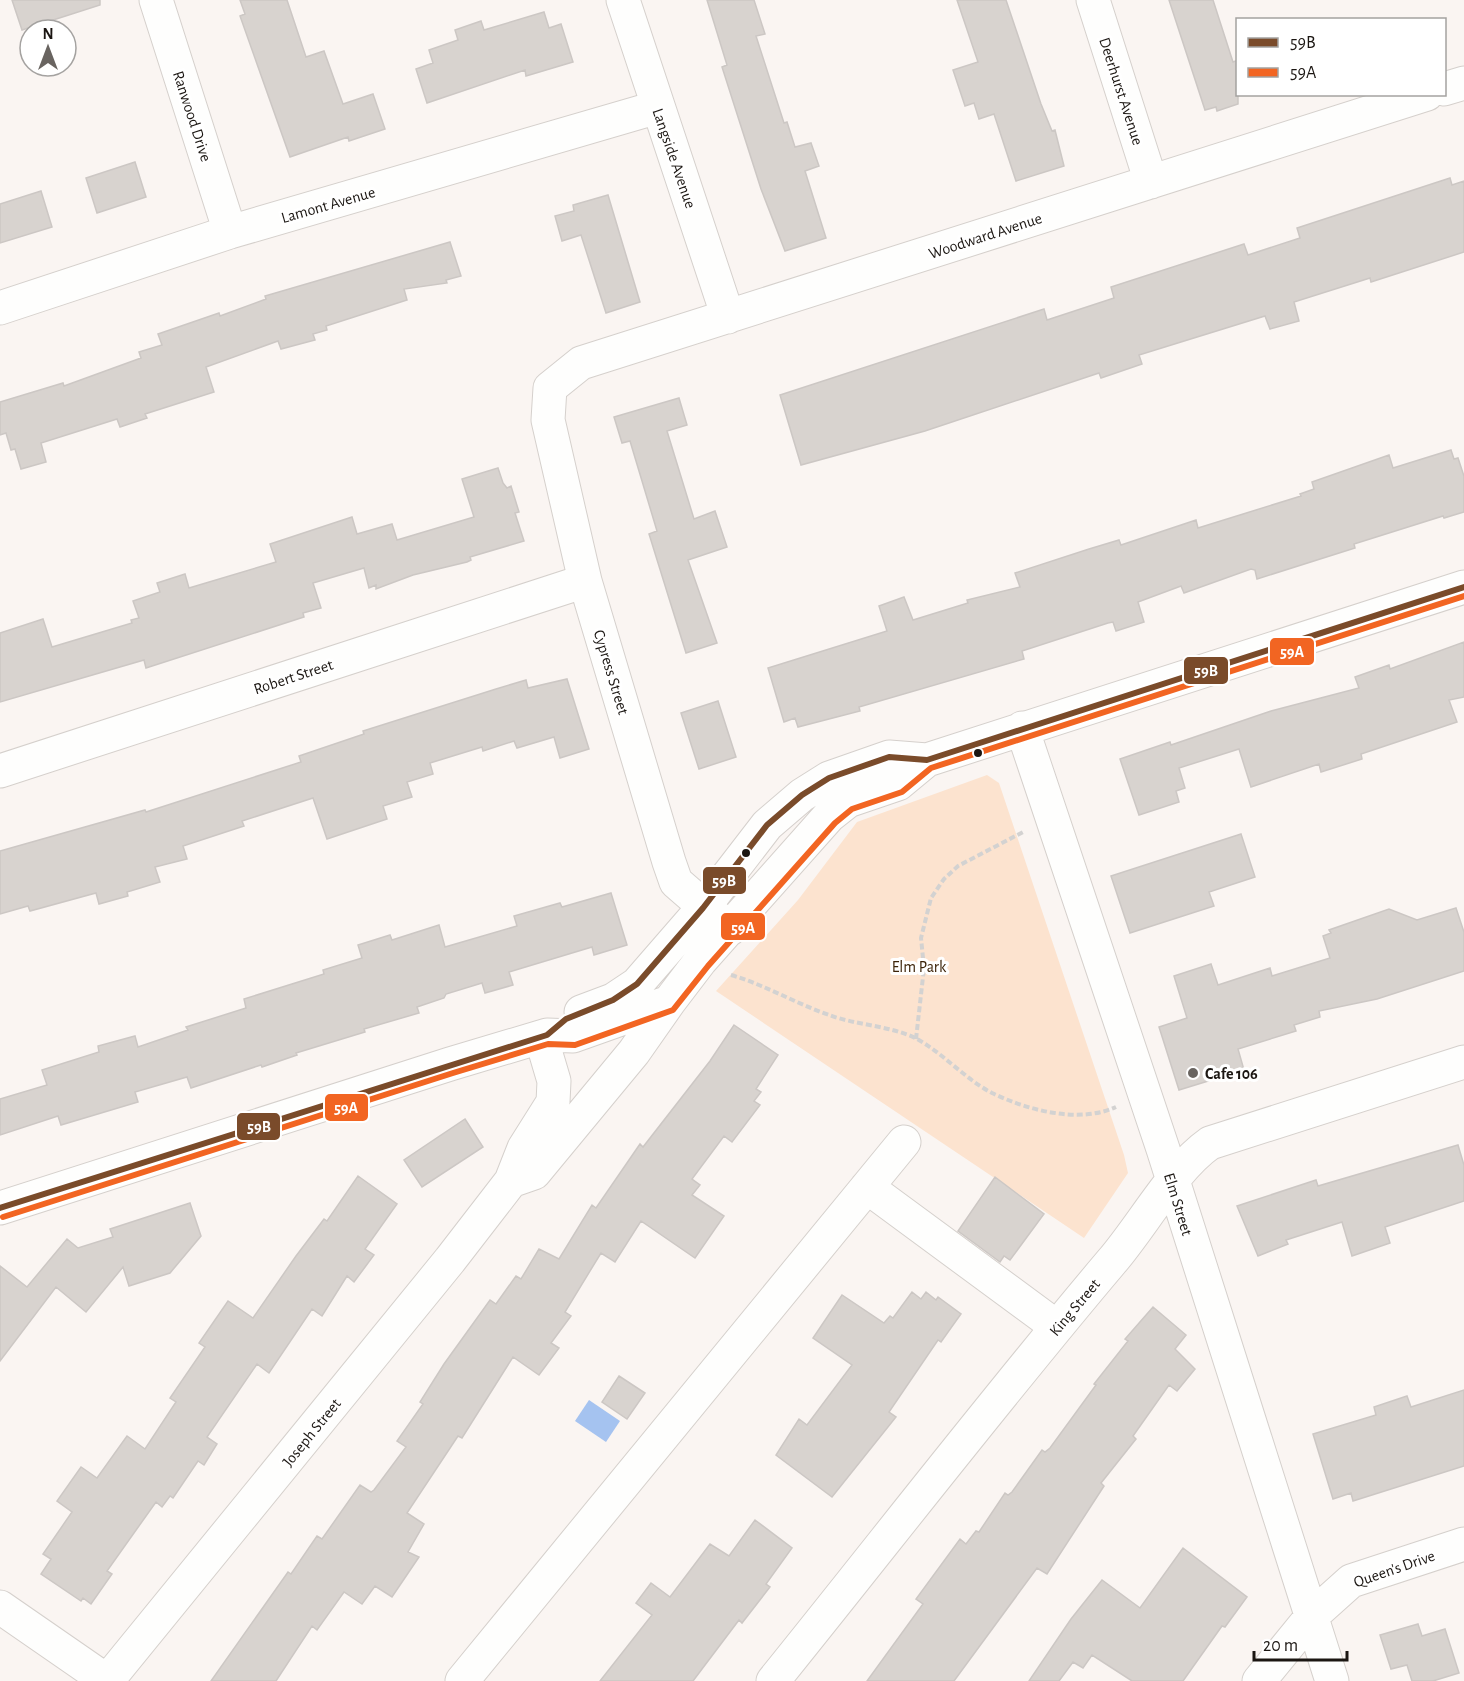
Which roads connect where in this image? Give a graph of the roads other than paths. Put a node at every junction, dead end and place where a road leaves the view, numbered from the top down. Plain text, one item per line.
1 (156, 0) edge
2 (623, 0) edge
3 (1093, 0) edge
4 (1464, 83) edge
5 (1446, 88) edge
6 (1421, 96) edge
7 (658, 107) junction
8 (1151, 182) junction
9 (230, 232) junction
10 (0, 308) edge
11 (728, 317) junction
12 (550, 388) joint
13 (585, 581) junction
14 (1464, 587) edge
15 (1022, 728) junction
16 (927, 760) junction
17 (0, 771) edge
18 (703, 908) junction
19 (729, 929) junction
20 (669, 1002) junction
21 (544, 1036) junction
22 (1464, 1062) edge
23 (904, 1142) dead end
24 (511, 1181) junction
25 (1173, 1182) junction
26 (867, 1187) junction
27 (0, 1208) edge
28 (1057, 1327) junction
29 (1464, 1544) edge
30 (0, 1607) edge
31 (1311, 1616) junction
32 (107, 1681) edge
33 (462, 1681) edge
34 (773, 1681) edge
35 (1259, 1681) edge
36 (1332, 1681) edge

1 - 9 street, Ranwood Drive
2 - 7 street, Langside Avenue
3 - 8 street, Deerhurst Avenue
4 - 5 street
6 - 8 street, Woodward Avenue
7 - 9 street, Lamont Avenue
7 - 11 street, Langside Avenue
8 - 11 street, Woodward Avenue
9 - 10 street, Lamont Avenue
11 - 12 street, Woodward Avenue
12 - 13 street, Cypress Street
13 - 17 street, Robert Street
13 - 18 street, Cypress Street
14 - 15 street
15 - 16 street
15 - 25 street, Elm Street
16 - 18 street
16 - 19 street, Joseph Street
18 - 19 street, Cypress Street
18 - 21 street
19 - 20 street, Joseph Street
20 - 21 street
20 - 24 street, Joseph Street
21 - 24 street, Joseph Street
21 - 27 street
22 - 25 street, King Street
23 - 26 street
24 - 32 street, Joseph Street
25 - 28 street, King Street
25 - 31 street, Elm Street
26 - 28 street
26 - 33 street
28 - 34 street, King Street
29 - 31 street, Queen's Drive
30 - 32 street
31 - 35 street, Queen's Drive
31 - 36 street, Elm Street

